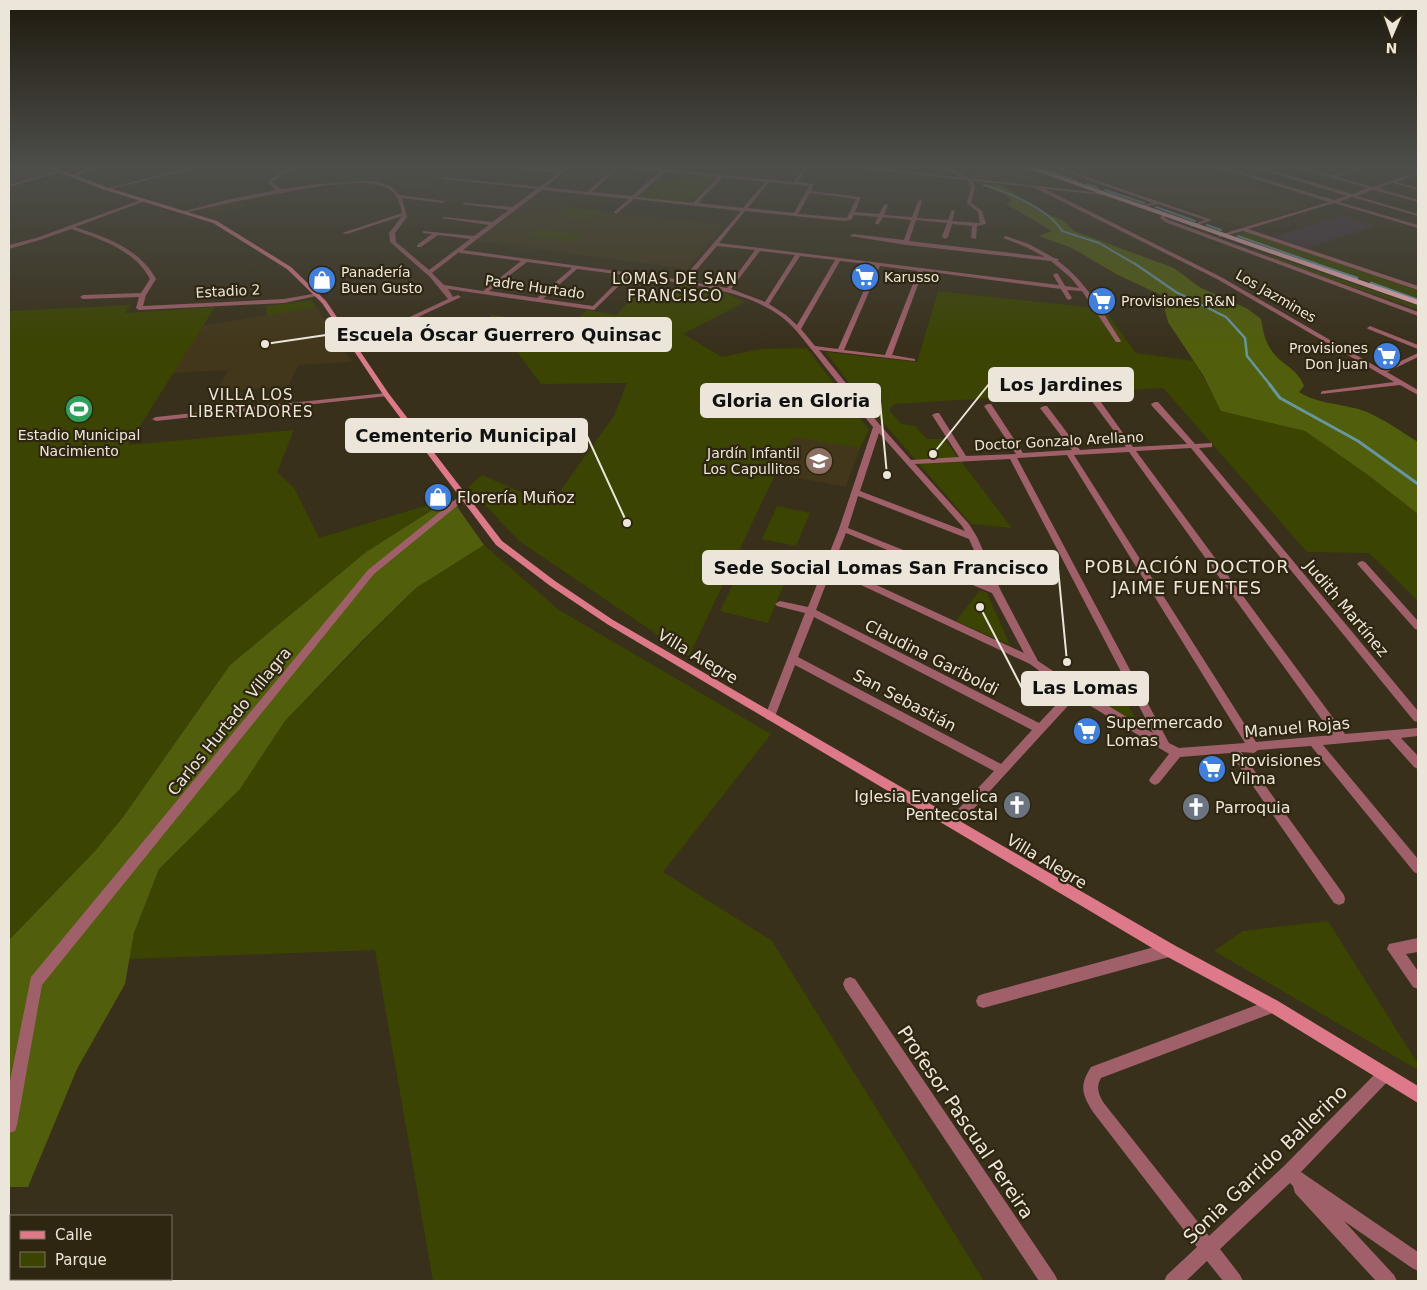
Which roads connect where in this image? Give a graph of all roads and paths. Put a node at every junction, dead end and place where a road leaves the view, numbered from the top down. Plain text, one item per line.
1 (222, 226) edge
2 (366, 226) edge
3 (398, 226) edge
4 (491, 226) edge
5 (732, 226) edge
6 (912, 226) edge
7 (948, 226) edge
8 (974, 226) edge
9 (1115, 226) edge
10 (1181, 226) edge
11 (1193, 226) edge
12 (1251, 226) edge
13 (71, 227) joint
14 (1242, 229) junction
15 (424, 232) dead end
16 (345, 233) dead end
17 (436, 234) junction
18 (853, 236) dead end
19 (1221, 236) junction
20 (944, 237) dead end
21 (475, 238) junction
22 (974, 238) dead end
23 (1006, 238) dead end
24 (906, 243) junction
25 (717, 244) junction
26 (419, 246) dead end
27 (9, 248) edge
28 (759, 249) junction
29 (460, 250) junction
30 (799, 254) junction
31 (839, 259) junction
32 (526, 260) junction
33 (1056, 260) junction
34 (878, 264) junction
35 (576, 266) junction
36 (921, 269) junction
37 (430, 272) junction
38 (628, 274) junction
39 (1378, 274) junction
40 (1056, 275) dead end
41 (684, 281) junction
42 (1358, 282) junction
43 (444, 287) junction
44 (1063, 287) junction
45 (1418, 288) edge
46 (472, 290) junction
47 (728, 290) junction
48 (1084, 290) junction
49 (485, 292) junction
50 (143, 295) junction
51 (318, 295) junction
52 (84, 297) dead end
53 (1069, 298) dead end
54 (452, 300) junction
55 (539, 300) junction
56 (1418, 303) edge
57 (766, 305) junction
58 (1418, 314) edge
59 (798, 328) junction
60 (1370, 328) dead end
61 (1118, 341) dead end
62 (354, 345) junction
63 (1418, 347) edge
64 (815, 348) junction
65 (840, 351) junction
66 (1418, 355) edge
67 (888, 356) junction
68 (913, 360) dead end
69 (1384, 372) junction
70 (1402, 383) junction
71 (1418, 387) edge
72 (1324, 393) dead end
73 (1418, 393) edge
74 (386, 395) junction
75 (1095, 400) dead end
76 (814, 403) dead end
77 (1155, 404) dead end
78 (988, 406) dead end
79 (1044, 408) dead end
80 (863, 409) junction
81 (936, 415) dead end
82 (156, 418) dead end
83 (877, 427) junction
84 (1209, 445) dead end
85 (1193, 446) junction
86 (1131, 450) junction
87 (1073, 453) junction
88 (1016, 456) junction
89 (964, 459) junction
90 (910, 462) junction
91 (855, 492) junction
92 (464, 497) junction
93 (843, 529) junction
94 (973, 537) junction
95 (1362, 564) dead end
96 (828, 566) junction
97 (996, 591) junction
98 (780, 604) dead end
99 (811, 611) junction
100 (1418, 628) edge
101 (793, 659) junction
102 (1034, 663) junction
103 (1075, 692) junction
104 (770, 716) junction
105 (1418, 718) edge
106 (1040, 729) junction
107 (1418, 732) edge
108 (1392, 734) junction
109 (1342, 739) junction
110 (1314, 742) junction
111 (1166, 746) junction
112 (1254, 748) junction
113 (1233, 750) junction
114 (1177, 753) junction
115 (1418, 764) edge
116 (1002, 770) junction
117 (1155, 780) dead end
118 (953, 823) junction
119 (1418, 868) edge
120 (1339, 898) dead end
121 (1418, 945) edge
122 (1169, 950) junction
123 (1418, 982) edge
124 (850, 984) dead end
125 (983, 1001) dead end
126 (1273, 1006) junction
127 (1384, 1075) junction
128 (1418, 1095) edge
129 (9, 1125) edge
130 (1289, 1173) junction
131 (1208, 1248) junction
132 (1418, 1262) edge
133 (1049, 1281) edge
134 (1173, 1281) edge
135 (1234, 1281) edge
136 (1388, 1281) edge

1 - 51 main road, Villa Alegre
2 - 16 street
3 - 37 street
4 - 21 street
5 - 25 street
6 - 24 street
7 - 20 street
8 - 22 street
9 - 69 street, Los Jazmines
10 - 58 street
11 - 19 highway
12 - 14 street
13 - 27 street
13 - 50 street
14 - 19 street
14 - 39 street
15 - 17 street
17 - 21 street
17 - 26 street
18 - 24 street
19 - 42 highway
21 - 29 street
23 - 33 street
24 - 33 street
25 - 28 street
25 - 41 street
28 - 30 street
28 - 47 street
29 - 32 street
29 - 37 street
30 - 31 street
30 - 57 street
31 - 34 street
31 - 59 street
32 - 35 street
32 - 49 street
33 - 48 street
34 - 36 street
34 - 65 street
35 - 38 street
35 - 55 street
36 - 44 street
36 - 67 street
37 - 43 street
38 - 41 street
38 - 55 street, Padre Hurtado
39 - 42 street
39 - 45 street
40 - 44 street
41 - 47 street
42 - 56 highway
43 - 46 street, Padre Hurtado
43 - 54 street
44 - 48 street
44 - 53 street
46 - 49 street, Padre Hurtado
46 - 54 street, Padre Hurtado
47 - 57 street
48 - 61 street
49 - 55 street, Padre Hurtado
50 - 51 street, Estadio 2
50 - 52 street
51 - 62 main road, Villa Alegre
54 - 62 street, Padre Hurtado
57 - 59 street
59 - 64 street
60 - 63 street
62 - 74 main road, Villa Alegre
64 - 65 street
64 - 80 street
65 - 67 street
66 - 69 street
67 - 68 street
69 - 70 street, Los Jazmines
69 - 71 street
70 - 72 street
70 - 73 street, Los Jazmines
74 - 82 street
74 - 92 main road, Villa Alegre
75 - 86 street
76 - 80 street
77 - 85 street, Judith Martínez
78 - 88 street
79 - 87 street
80 - 83 street
81 - 89 street
83 - 90 street
83 - 91 street
84 - 85 street, Doctor Gonzalo Arellano
85 - 86 street, Doctor Gonzalo Arellano
85 - 105 street, Judith Martínez
86 - 87 street, Doctor Gonzalo Arellano
86 - 109 street
87 - 88 street, Doctor Gonzalo Arellano
87 - 112 street
88 - 89 street, Doctor Gonzalo Arellano
88 - 111 street
89 - 90 street, Doctor Gonzalo Arellano
90 - 94 street
91 - 93 street
91 - 94 street
92 - 104 main road, Villa Alegre
92 - 129 street, Carlos Hurtado Villagra
93 - 96 street
93 - 97 street
94 - 97 street
95 - 100 street
96 - 99 street
96 - 102 street
97 - 102 street
98 - 99 street, Claudina Gariboldi
99 - 101 street
99 - 106 street, Claudina Gariboldi
101 - 104 street
101 - 116 street, San Sebastián
102 - 103 street
103 - 106 street
103 - 111 street
104 - 118 main road, Villa Alegre
106 - 116 street
107 - 108 street, Manuel Rojas
108 - 109 street, Manuel Rojas
108 - 115 street
109 - 110 street, Manuel Rojas
110 - 112 street, Manuel Rojas
110 - 119 street
111 - 114 street
112 - 113 street, Manuel Rojas
113 - 114 street, Manuel Rojas
113 - 120 street
114 - 117 street
116 - 118 street
118 - 122 main road, Villa Alegre
121 - 123 street
122 - 125 street
122 - 126 main road, Villa Alegre
124 - 133 street, Profesor Pascual Pereira
126 - 127 main road, Villa Alegre
126 - 131 street
127 - 128 main road, Villa Alegre
127 - 130 street, Sonia Garrido Ballerino
130 - 131 street, Sonia Garrido Ballerino
130 - 132 street
130 - 136 street
131 - 134 street, Sonia Garrido Ballerino
131 - 135 street

